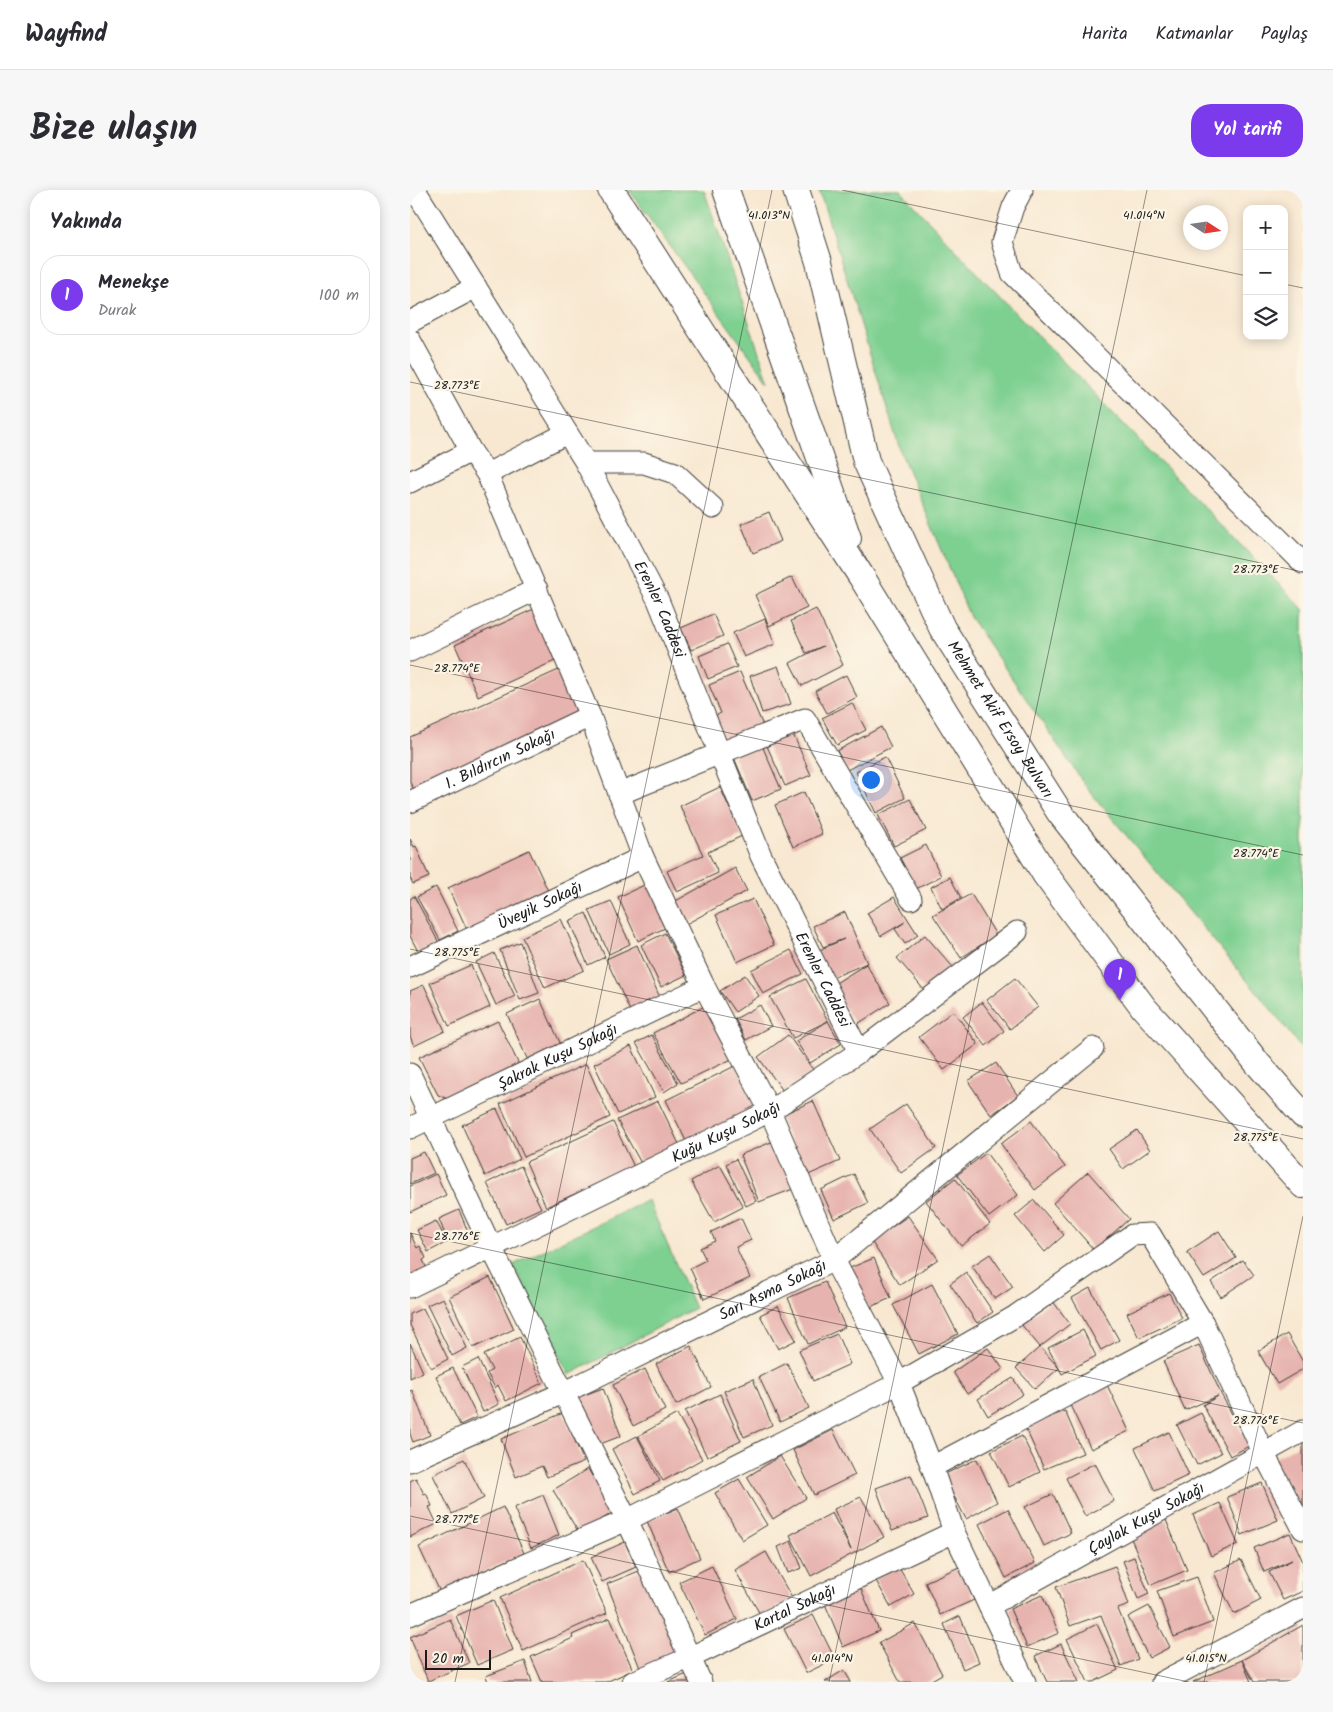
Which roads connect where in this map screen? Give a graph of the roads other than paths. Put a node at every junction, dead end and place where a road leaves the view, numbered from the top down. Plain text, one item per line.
1 (415, 190) edge
2 (612, 190) edge
3 (726, 190) edge
4 (783, 190) edge
5 (796, 190) edge
6 (1022, 190) edge
7 (819, 262) junction
8 (476, 287) junction
9 (410, 322) edge
10 (410, 340) edge
11 (567, 432) junction
12 (471, 451) junction
13 (586, 463) junction
14 (487, 474) junction
15 (410, 482) edge
16 (713, 508) dead end
17 (1303, 563) edge
18 (861, 576) junction
19 (537, 589) junction
20 (410, 651) edge
21 (590, 716) junction
22 (719, 753) junction
23 (619, 794) junction
24 (410, 802) edge
25 (642, 857) junction
26 (911, 899) dead end
27 (1017, 932) dead end
28 (410, 968) edge
29 (704, 986) junction
30 (1092, 1048) dead end
31 (859, 1052) junction
32 (410, 1074) edge
33 (770, 1111) junction
34 (1303, 1115) edge
35 (431, 1118) junction
36 (410, 1128) edge
37 (1303, 1185) edge
38 (492, 1247) junction
39 (834, 1260) junction
40 (410, 1287) edge
41 (1203, 1323) junction
42 (899, 1383) junction
43 (564, 1392) junction
44 (1303, 1431) edge
45 (1264, 1454) junction
46 (410, 1461) edge
47 (932, 1467) junction
48 (627, 1520) junction
49 (1303, 1529) edge
50 (954, 1532) junction
51 (989, 1606) junction
52 (1303, 1608) edge
53 (410, 1615) edge
54 (689, 1658) junction
55 (1020, 1680) edge
56 (633, 1682) edge
57 (701, 1682) edge
58 (1162, 1682) edge

1 - 8 street, Erenler Caddesi
2 - 18 main road
3 - 18 main road
4 - 7 main road
5 - 7 main road
6 - 17 street
7 - 34 main road, Mehmet Akif Ersoy Bulvarı
8 - 9 street
8 - 11 street, Erenler Caddesi
10 - 12 street
11 - 13 street, Erenler Caddesi
11 - 14 street
12 - 14 street
12 - 15 street
13 - 16 street
13 - 22 street, Erenler Caddesi
14 - 19 street
18 - 37 main road
19 - 20 street
19 - 21 street
21 - 23 street
21 - 24 street, 1. Bıldırcın Sokağı
22 - 23 street
22 - 26 street
22 - 31 street, Erenler Caddesi
23 - 25 street
25 - 28 street, Üveyik Sokağı
25 - 29 street
27 - 31 street, Kuğu Kuşu Sokağı
29 - 33 street
29 - 35 street, Şakrak Kuşu Sokağı
30 - 39 street, Sarı Asma Sokağı
31 - 33 street, Kuğu Kuşu Sokağı
32 - 35 street
33 - 38 street, Kuğu Kuşu Sokağı
33 - 39 street
35 - 36 street, Şakrak Kuşu Sokağı
35 - 38 street
38 - 40 street, Kuğu Kuşu Sokağı
38 - 43 street
39 - 42 street
39 - 43 street, Sarı Asma Sokağı
41 - 42 street
41 - 45 street
41 - 47 street
42 - 47 street
42 - 48 street
43 - 46 street, Sarı Asma Sokağı
43 - 48 street
44 - 45 street, Çaylak Kuşu Sokağı
45 - 49 street
45 - 51 street, Çaylak Kuşu Sokağı
47 - 50 street
48 - 53 street
48 - 54 street
50 - 51 street
50 - 54 street, Kartal Sokağı
51 - 55 street
52 - 58 street
54 - 56 street, Kartal Sokağı
54 - 57 street

